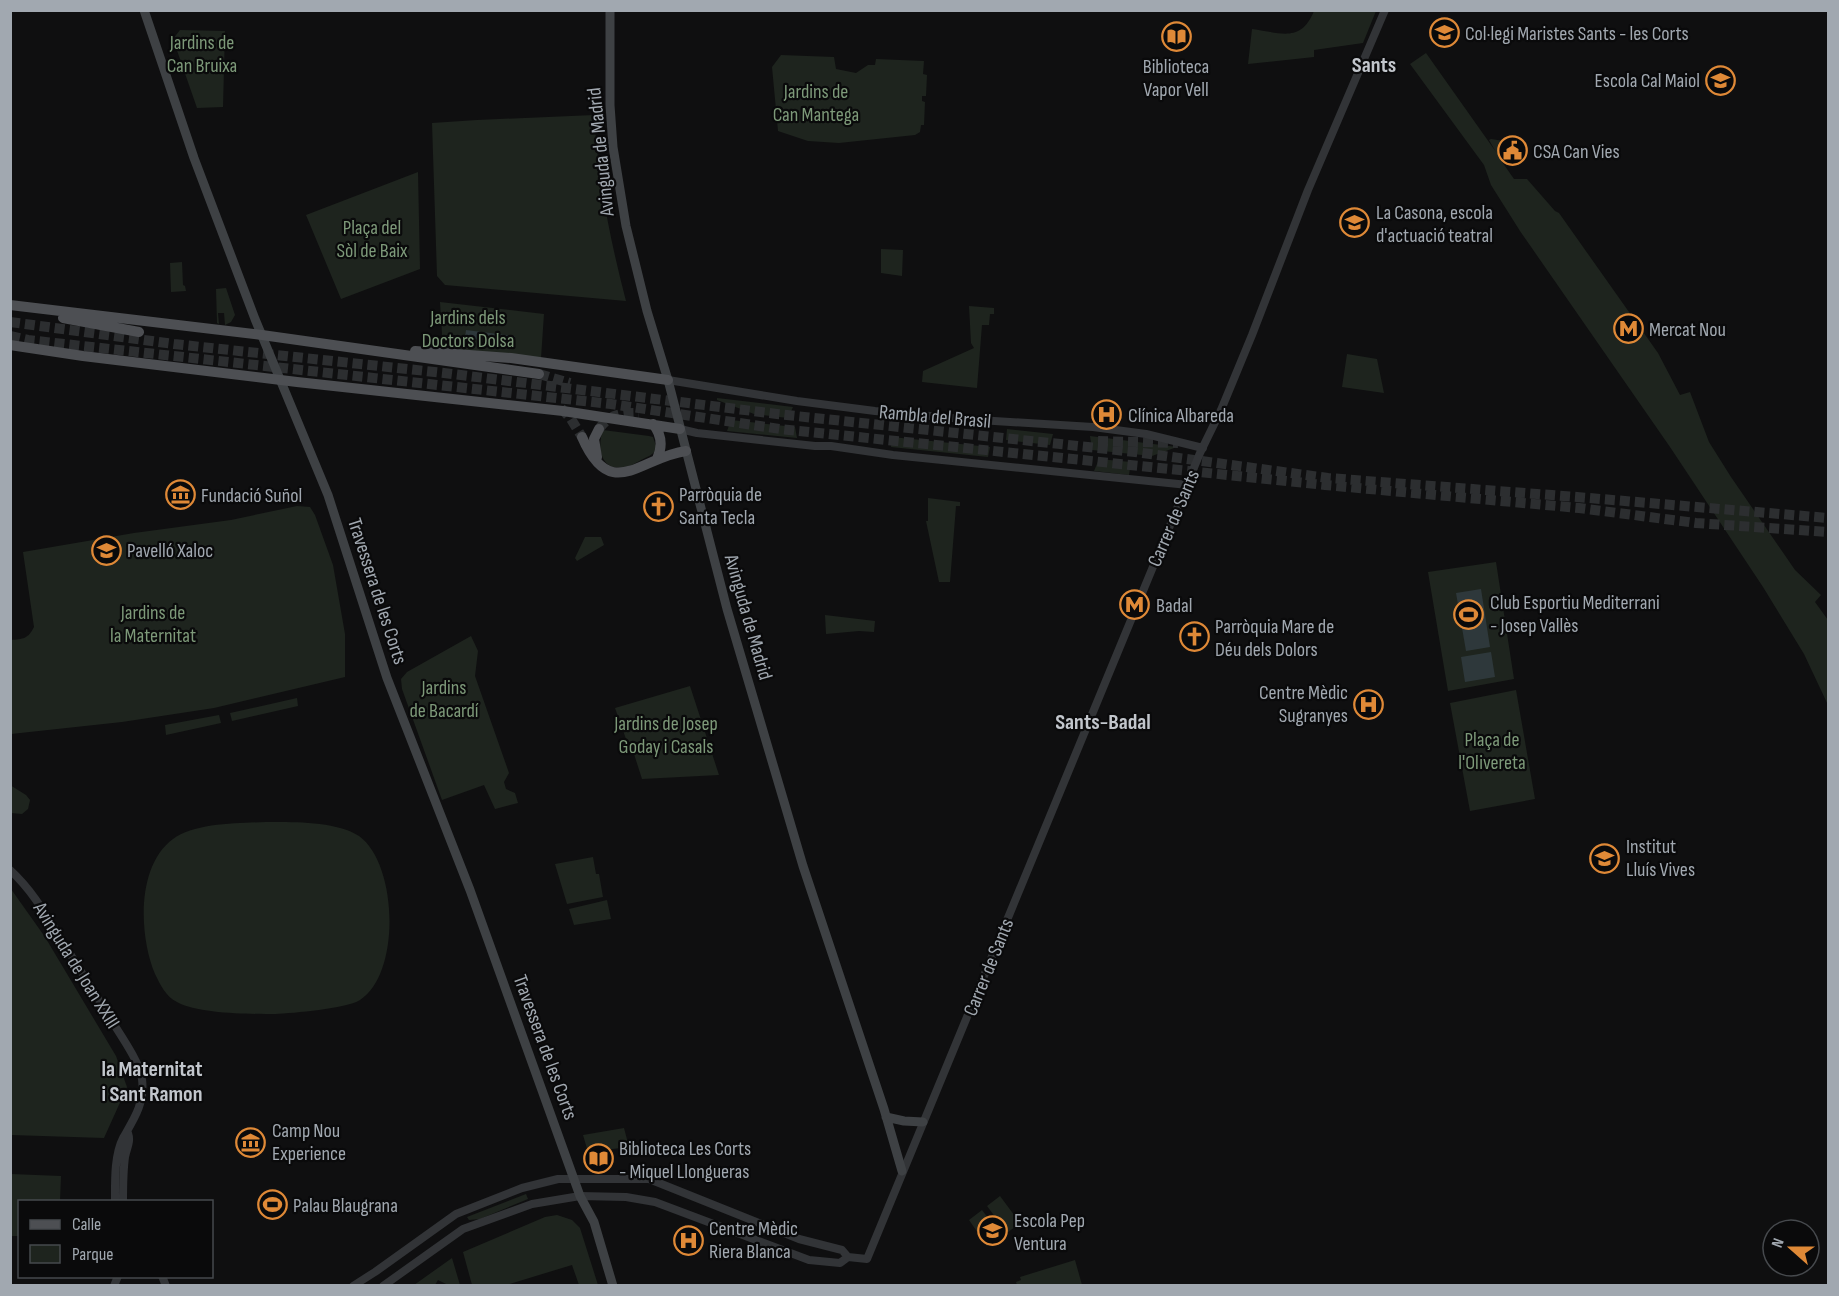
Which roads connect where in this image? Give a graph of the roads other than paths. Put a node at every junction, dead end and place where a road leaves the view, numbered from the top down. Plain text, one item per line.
1 (144, 10) edge
2 (610, 10) edge
3 (1385, 10) edge
4 (10, 306) edge
5 (140, 332) dead end
6 (262, 335) junction
7 (10, 345) edge
8 (395, 354) junction
9 (539, 374) tunnel mouth
10 (281, 380) junction
11 (668, 380) junction
12 (653, 424) junction
13 (599, 429) dead end
14 (680, 429) junction
15 (582, 437) tunnel mouth
16 (1203, 448) junction
17 (686, 451) junction
18 (657, 459) junction
19 (599, 463) junction
20 (1188, 485) junction
21 (10, 870) edge
22 (886, 1117) junction
23 (923, 1122) junction
24 (128, 1133) junction
25 (902, 1171) junction
26 (574, 1178) junction
27 (580, 1196) junction
28 (602, 1196) junction
29 (115, 1200) edge
30 (123, 1200) edge
31 (592, 1216) junction
32 (753, 1221) junction
33 (440, 1224) junction
34 (746, 1236) junction
35 (451, 1238) junction
36 (848, 1257) junction
37 (353, 1286) edge
38 (383, 1286) edge
39 (613, 1286) edge

1 - 6 main road, Travessera de les Corts
2 - 11 main road, Avinguda de Madrid
3 - 16 street, Carrer de Sants
4 - 5 main road
4 - 6 main road
6 - 8 main road
6 - 10 main road, Travessera de les Corts
7 - 10 main road
8 - 9 main road
8 - 11 main road
10 - 12 main road
10 - 26 main road, Travessera de les Corts
11 - 14 main road, Avinguda de Madrid
11 - 16 street, Rambla del Brasil
12 - 14 main road
12 - 18 main road
13 - 19 main road
14 - 17 main road, Avinguda de Madrid
14 - 20 street, Rambla del Brasil
15 - 19 main road
16 - 20 street, Carrer de Sants
17 - 18 main road
17 - 22 main road, Avinguda de Madrid
18 - 19 main road
20 - 23 street, Carrer de Sants
21 - 24 street, Avinguda de Joan XXIII
22 - 23 main road
22 - 25 main road, Avinguda de Madrid
23 - 25 street, Carrer de Sants
24 - 29 street, Avinguda de Joan XXIII
24 - 30 street, Avinguda de Joan XXIII
25 - 36 street, Carrer de Sants
26 - 27 main road, Travessera de les Corts
26 - 32 street
26 - 33 street
27 - 28 street
27 - 31 main road, Travessera de les Corts
27 - 35 street
28 - 31 street
28 - 34 street
31 - 39 main road, Travessera de les Corts
32 - 34 street
32 - 36 street
33 - 35 street
33 - 37 street
34 - 36 street
35 - 38 street

